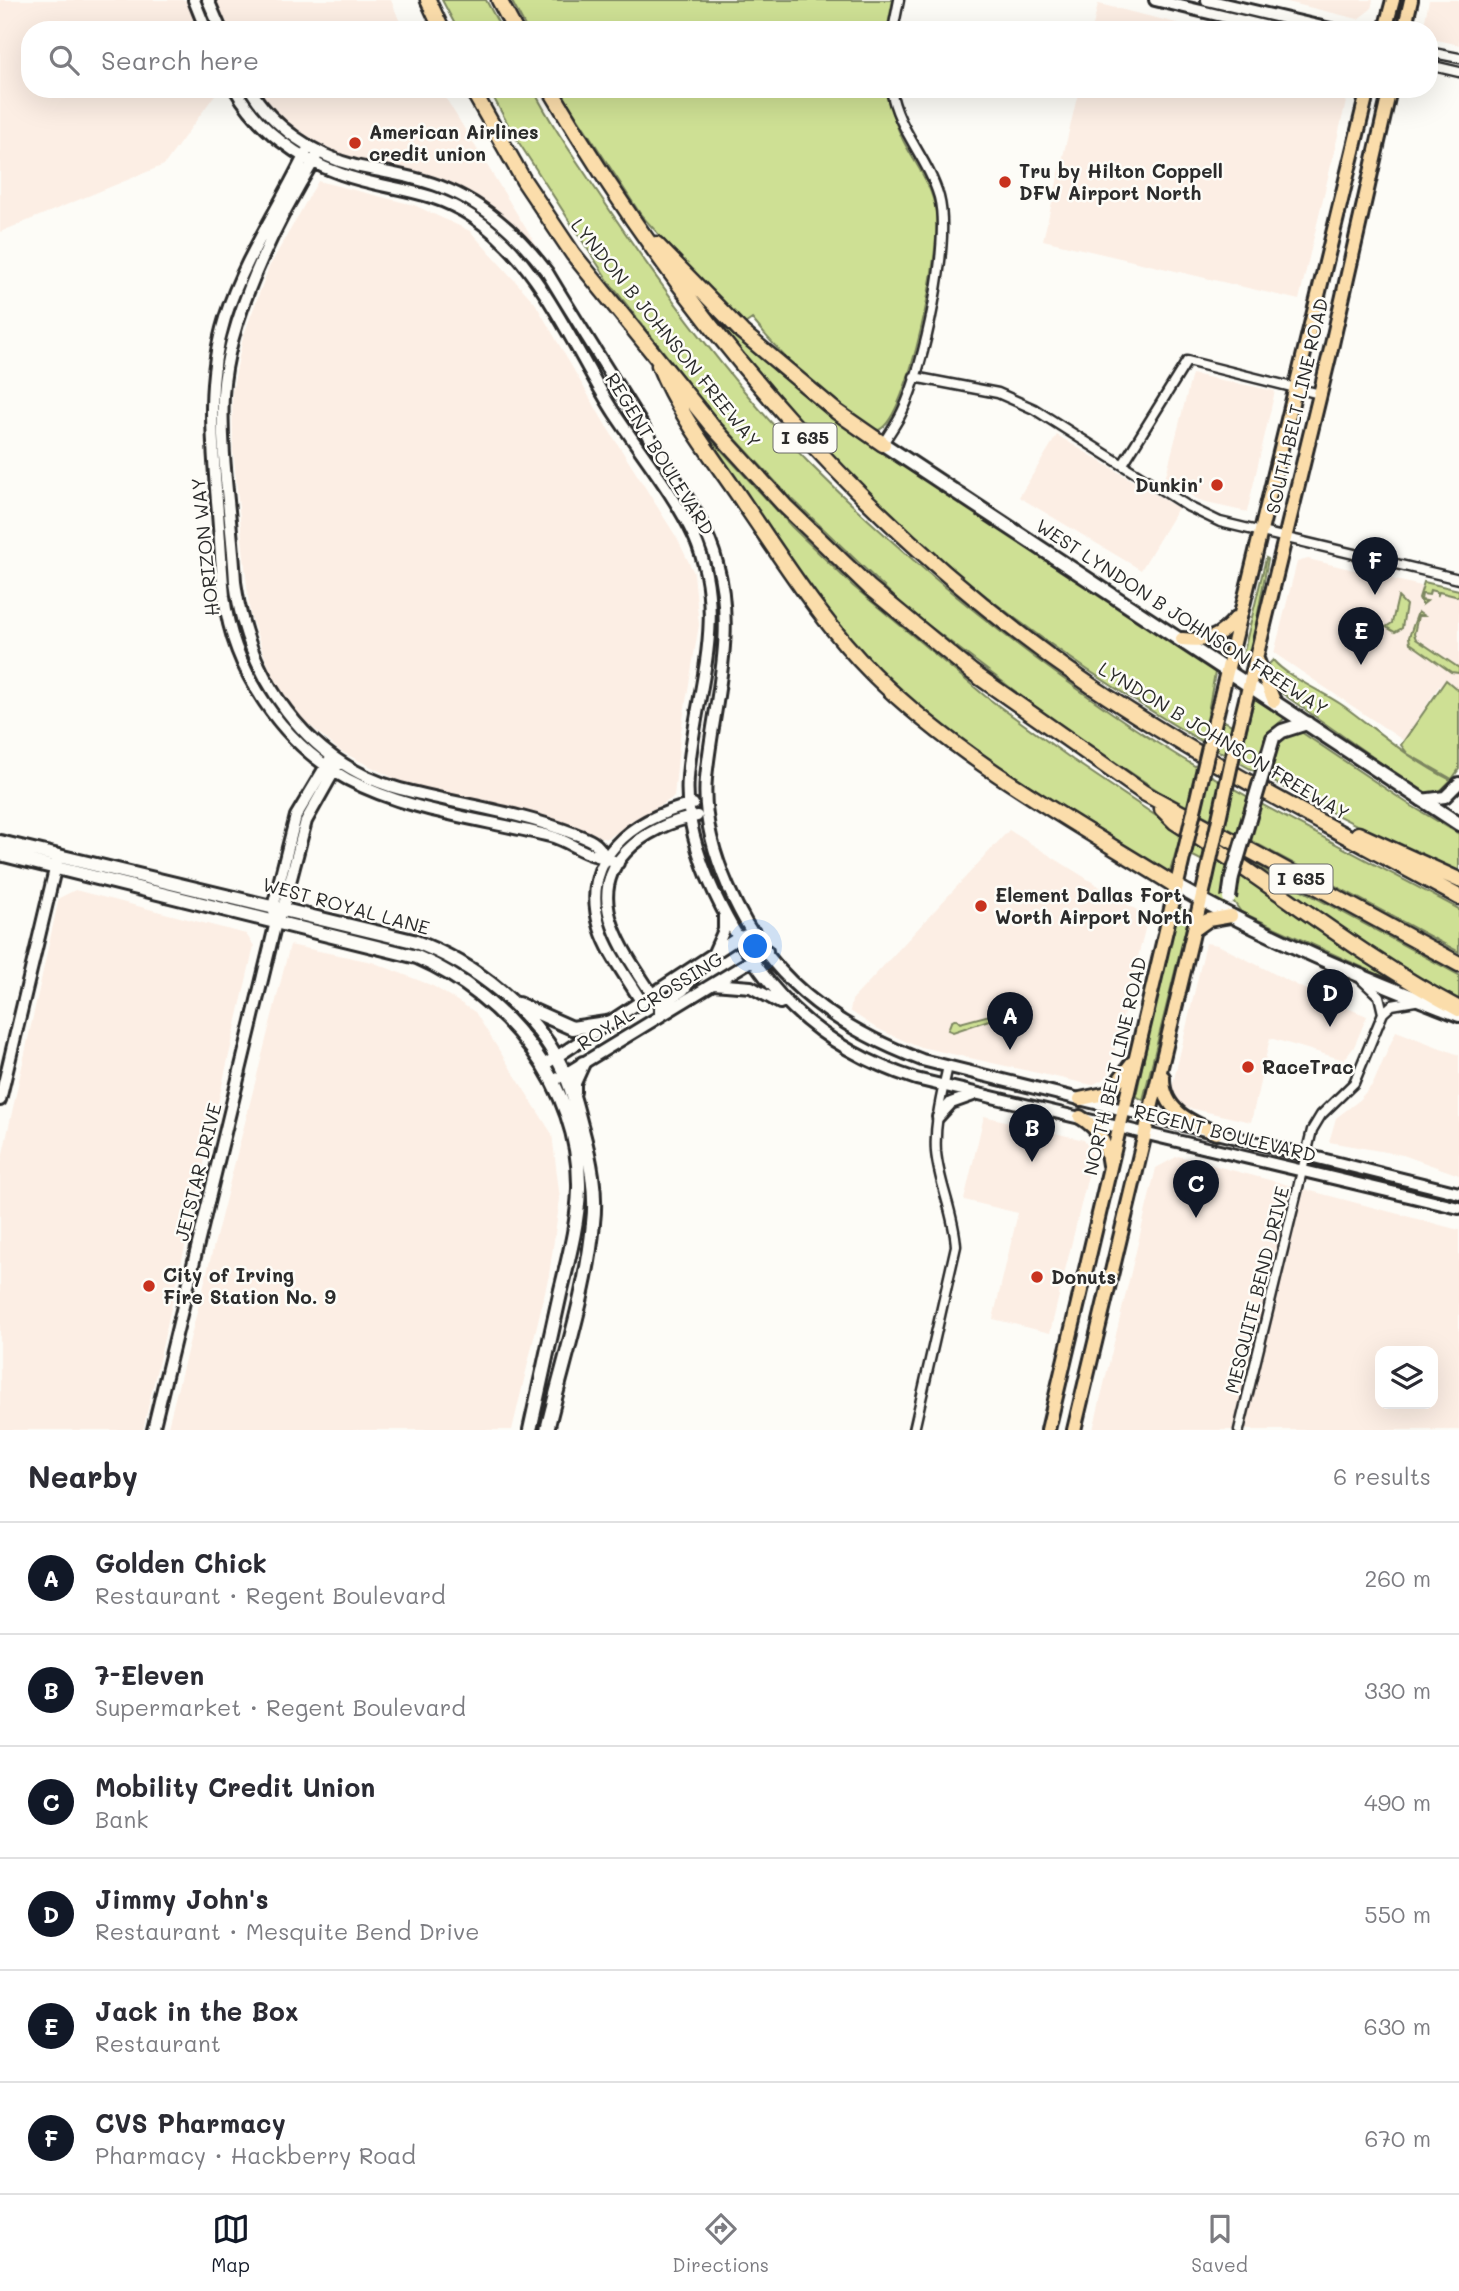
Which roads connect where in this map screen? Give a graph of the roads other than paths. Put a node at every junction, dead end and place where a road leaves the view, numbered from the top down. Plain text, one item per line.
1 (194, 0) edge
2 (208, 0) edge
3 (428, 0) edge
4 (499, 0) edge
5 (899, 0) edge
6 (1207, 0) edge
7 (1393, 0) edge
8 (1411, 0) edge
9 (1161, 1) edge
10 (202, 21) edge
11 (217, 21) edge
12 (438, 21) edge
13 (510, 21) edge
14 (895, 21) edge
15 (1243, 21) edge
16 (1297, 21) edge
17 (1387, 21) edge
18 (1406, 21) edge
19 (1438, 54) edge
20 (1459, 58) edge
21 (1438, 67) edge
22 (1459, 72) edge
23 (241, 98) edge
24 (257, 98) edge
25 (477, 98) edge
26 (556, 98) edge
27 (893, 98) edge
28 (1366, 98) edge
29 (1388, 98) edge
30 (314, 149) junction
31 (308, 159) junction
32 (631, 220) junction
33 (225, 320) junction
34 (237, 323) junction
35 (653, 348) junction
36 (914, 377) junction
37 (1296, 388) junction
38 (1320, 394) junction
39 (883, 444) junction
40 (1123, 464) junction
41 (1260, 533) junction
42 (1285, 538) junction
43 (233, 541) junction
44 (221, 542) junction
45 (1459, 579) edge
46 (1239, 615) junction
47 (1182, 639) junction
48 (1256, 657) junction
49 (1227, 668) junction
50 (1249, 684) junction
51 (1274, 701) junction
52 (1307, 723) junction
53 (333, 763) junction
54 (1459, 782) edge
55 (378, 787) junction
56 (1144, 793) junction
57 (1421, 800) junction
58 (456, 802) junction
59 (706, 802) junction
60 (689, 805) junction
61 (453, 814) junction
62 (707, 815) junction
63 (691, 817) junction
64 (1324, 824) junction
65 (1459, 824) edge
66 (0, 842) edge
67 (0, 854) edge
68 (609, 858) junction
69 (57, 862) junction
70 (1178, 878) junction
71 (1459, 880) edge
72 (1459, 897) edge
73 (1201, 900) junction
74 (278, 908) junction
75 (723, 914) junction
76 (1231, 916) junction
77 (276, 922) junction
78 (1194, 931) junction
79 (754, 932) junction
80 (736, 939) junction
81 (620, 943) junction
82 (607, 945) junction
83 (767, 951) junction
84 (709, 959) junction
85 (750, 960) junction
86 (1459, 964) edge
87 (1357, 976) junction
88 (710, 984) junction
89 (653, 996) junction
90 (510, 1000) junction
91 (1422, 1001) junction
92 (642, 1003) junction
93 (1459, 1009) edge
94 (797, 1013) junction
95 (1383, 1013) junction
96 (660, 1014) junction
97 (1459, 1015) edge
98 (613, 1022) junction
99 (556, 1057) junction
100 (1136, 1057) junction
101 (583, 1063) junction
102 (1162, 1063) junction
103 (544, 1065) junction
104 (948, 1066) junction
105 (565, 1073) junction
106 (552, 1082) junction
107 (944, 1085) junction
108 (978, 1093) junction
109 (1080, 1099) junction
110 (0, 1100) edge
111 (574, 1100) junction
112 (1125, 1110) junction
113 (1149, 1116) junction
114 (938, 1117) junction
115 (1080, 1117) junction
116 (1121, 1126) junction
117 (1146, 1132) junction
118 (1216, 1133) junction
119 (1306, 1154) junction
120 (1302, 1170) junction
121 (1110, 1172) junction
122 (1459, 1193) edge
123 (1459, 1208) edge
124 (570, 1250) junction
125 (589, 1254) junction
126 (153, 1430) edge
127 (530, 1430) edge
128 (547, 1430) edge
129 (914, 1430) edge
130 (1048, 1430) edge
131 (1074, 1430) edge
132 (1239, 1430) edge

1 - 10 street
2 - 11 street
3 - 12 highway
4 - 13 highway
5 - 14 street
6 - 16 street
7 - 17 main road
8 - 18 main road
9 - 15 street
19 - 20 street
21 - 22 street
23 - 31 street, REGENT BOULEVARD
24 - 30 street, REGENT BOULEVARD
25 - 35 highway, LYNDON B JOHNSON FREEWAY / I 635
26 - 32 highway, LYNDON B JOHNSON FREEWAY / I 635
27 - 36 street
28 - 37 main road, SOUTH BELT LINE ROAD
29 - 38 main road, SOUTH BELT LINE ROAD
30 - 31 street, HORIZON WAY
30 - 59 street, REGENT BOULEVARD
31 - 33 street, HORIZON WAY
31 - 34 street, HORIZON WAY
31 - 60 street, REGENT BOULEVARD
32 - 39 highway
32 - 64 highway, LYNDON B JOHNSON FREEWAY / I 635
33 - 34 street
33 - 44 street, HORIZON WAY
34 - 43 street, HORIZON WAY
35 - 56 highway, LYNDON B JOHNSON FREEWAY / I 635
35 - 70 highway
36 - 39 street
36 - 40 street
37 - 38 street
37 - 40 street
37 - 41 main road, SOUTH BELT LINE ROAD
38 - 42 main road, SOUTH BELT LINE ROAD
39 - 47 main road, WEST LYNDON B JOHNSON FREEWAY
40 - 41 street
41 - 42 street
41 - 46 main road, SOUTH BELT LINE ROAD
42 - 45 street
42 - 48 main road, SOUTH BELT LINE ROAD
43 - 44 street
43 - 53 street, HORIZON WAY
44 - 53 street, HORIZON WAY
46 - 47 main road
46 - 49 main road, SOUTH BELT LINE ROAD
47 - 49 main road, WEST LYNDON B JOHNSON FREEWAY
48 - 50 main road, SOUTH BELT LINE ROAD
48 - 51 main road
49 - 50 main road, WEST LYNDON B JOHNSON FREEWAY
49 - 70 main road, NORTH BELT LINE ROAD, bridge
50 - 51 main road, WEST LYNDON B JOHNSON FREEWAY
50 - 73 main road, SOUTH BELT LINE ROAD, bridge
51 - 52 main road, WEST LYNDON B JOHNSON FREEWAY
52 - 57 main road, WEST LYNDON B JOHNSON FREEWAY
52 - 76 main road, bridge
53 - 55 street, HORIZON WAY
53 - 74 street, JETSTAR DRIVE
54 - 57 street
55 - 58 street, HORIZON WAY
55 - 61 street, HORIZON WAY
56 - 86 highway, LYNDON B JOHNSON FREEWAY / I 635
56 - 93 highway
57 - 65 main road, WEST LYNDON B JOHNSON FREEWAY
58 - 61 street
58 - 68 street, HORIZON WAY
59 - 60 street
59 - 62 street, REGENT BOULEVARD
60 - 63 street, REGENT BOULEVARD
60 - 68 street
61 - 68 street, HORIZON WAY
62 - 63 street
62 - 79 street, REGENT BOULEVARD
63 - 68 street
63 - 75 street, REGENT BOULEVARD
64 - 71 highway
64 - 72 highway, LYNDON B JOHNSON FREEWAY / I 635
66 - 69 main road, WEST ROYAL LANE
67 - 69 main road, WEST ROYAL LANE
68 - 81 street
68 - 82 street
69 - 74 main road, WEST ROYAL LANE
69 - 77 main road, WEST ROYAL LANE
69 - 110 street
70 - 73 main road
70 - 100 main road, NORTH BELT LINE ROAD
73 - 76 main road
73 - 78 main road
74 - 77 street, JETSTAR DRIVE
74 - 90 main road, WEST ROYAL LANE
75 - 80 street, REGENT BOULEVARD
75 - 84 street
76 - 78 main road
76 - 87 main road
77 - 103 main road, WEST ROYAL LANE
77 - 126 street, JETSTAR DRIVE
78 - 102 main road
79 - 80 street, ROYAL CROSSING
79 - 83 street, REGENT BOULEVARD
80 - 84 street, ROYAL CROSSING
80 - 85 street, REGENT BOULEVARD
81 - 82 street
81 - 89 street
82 - 92 street
83 - 85 street, ROYAL CROSSING
83 - 104 street, REGENT BOULEVARD
84 - 89 street, ROYAL CROSSING
84 - 96 street
85 - 88 street, ROYAL CROSSING
85 - 94 street, REGENT BOULEVARD
87 - 91 main road
87 - 95 street
88 - 94 street
88 - 96 street, ROYAL CROSSING
89 - 92 street, ROYAL CROSSING
90 - 98 main road
90 - 99 main road, WEST ROYAL LANE
91 - 95 street
91 - 97 main road
92 - 98 street, ROYAL CROSSING
94 - 107 street, REGENT BOULEVARD
95 - 119 street, MESQUITE BEND DRIVE
96 - 101 street, ROYAL CROSSING
98 - 99 street, ROYAL CROSSING
99 - 103 street, ROYAL CROSSING
99 - 105 main road, WEST ROYAL LANE
100 - 109 main road
100 - 112 main road, NORTH BELT LINE ROAD
101 - 105 street, ROYAL CROSSING
101 - 111 main road
102 - 113 main road
102 - 118 main road
103 - 106 main road, WEST ROYAL LANE
104 - 107 street
104 - 109 street, REGENT BOULEVARD
105 - 106 street, ROYAL CROSSING
105 - 111 main road, WEST ROYAL LANE
106 - 124 main road, WEST ROYAL LANE
107 - 108 street, REGENT BOULEVARD
107 - 114 street
108 - 114 street
108 - 115 street, REGENT BOULEVARD
109 - 112 street, REGENT BOULEVARD
111 - 125 main road, WEST ROYAL LANE
112 - 113 street, REGENT BOULEVARD
112 - 116 main road, NORTH BELT LINE ROAD
113 - 117 main road
113 - 118 street, REGENT BOULEVARD
114 - 129 street
115 - 116 street, REGENT BOULEVARD
115 - 121 main road
116 - 117 street, REGENT BOULEVARD
116 - 121 main road, NORTH BELT LINE ROAD
117 - 120 street, REGENT BOULEVARD
117 - 131 main road
118 - 119 street, REGENT BOULEVARD
119 - 120 street, MESQUITE BEND DRIVE
119 - 122 street, REGENT BOULEVARD
120 - 123 street, REGENT BOULEVARD
120 - 132 street, MESQUITE BEND DRIVE
121 - 130 main road, NORTH BELT LINE ROAD
124 - 125 main road
124 - 127 main road, WEST ROYAL LANE
125 - 128 main road, WEST ROYAL LANE

